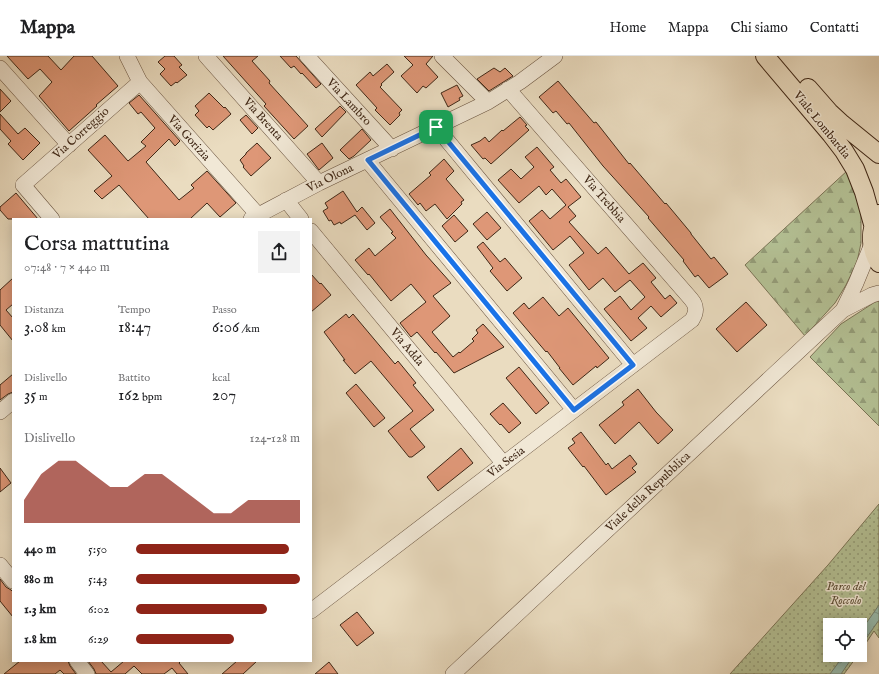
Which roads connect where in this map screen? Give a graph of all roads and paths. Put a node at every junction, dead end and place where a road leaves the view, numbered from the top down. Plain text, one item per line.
1 (127, 56) edge
2 (206, 56) edge
3 (307, 56) edge
4 (442, 56) edge
5 (555, 56) edge
6 (765, 56) edge
7 (781, 56) edge
8 (0, 68) edge
9 (140, 82) junction
10 (508, 89) junction
11 (488, 102) junction
12 (436, 127) junction
13 (69, 145) junction
14 (392, 149) junction
15 (879, 154) edge
16 (368, 160) junction
17 (319, 183) junction
18 (286, 200) junction
19 (255, 217) edge
20 (51, 218) edge
21 (300, 218) edge
22 (876, 218) edge
23 (312, 232) edge
24 (872, 244) junction
25 (879, 263) edge
26 (879, 293) edge
27 (696, 310) joint
28 (843, 310) junction
29 (633, 365) junction
30 (12, 402) edge
31 (574, 410) junction
32 (0, 412) edge
33 (504, 464) junction
34 (312, 610) edge
35 (77, 662) edge
36 (87, 674) edge
37 (453, 674) edge

1 - 9 street, Via Gorizia
2 - 17 street, Via Brenta
3 - 14 street, Via Lambro
4 - 11 street
5 - 10 street, Via Olona
6 - 22 main road, Viale Lombardia
7 - 15 main road, Viale Lombardia
8 - 13 street
9 - 13 street, Via Correggio
9 - 19 street, Via Gorizia
10 - 11 street, Via Olona
10 - 27 street, Via Trebbia
11 - 12 street, Via Olona
12 - 14 street, Via Olona
12 - 29 street
13 - 20 street, Via Correggio
14 - 16 street, Via Olona
16 - 17 street, Via Olona
16 - 31 street
17 - 18 street, Via Olona
18 - 19 street, Via Olona
18 - 21 street
22 - 24 main road, Viale Lombardia
23 - 33 street, Via Adda
24 - 25 main road
24 - 28 street
26 - 28 street
27 - 29 street, Via Sesia
28 - 37 street, Viale della Repubblica
29 - 31 street, Via Sesia
30 - 32 street
31 - 33 street, Via Sesia
33 - 34 street, Via Sesia
35 - 36 street

